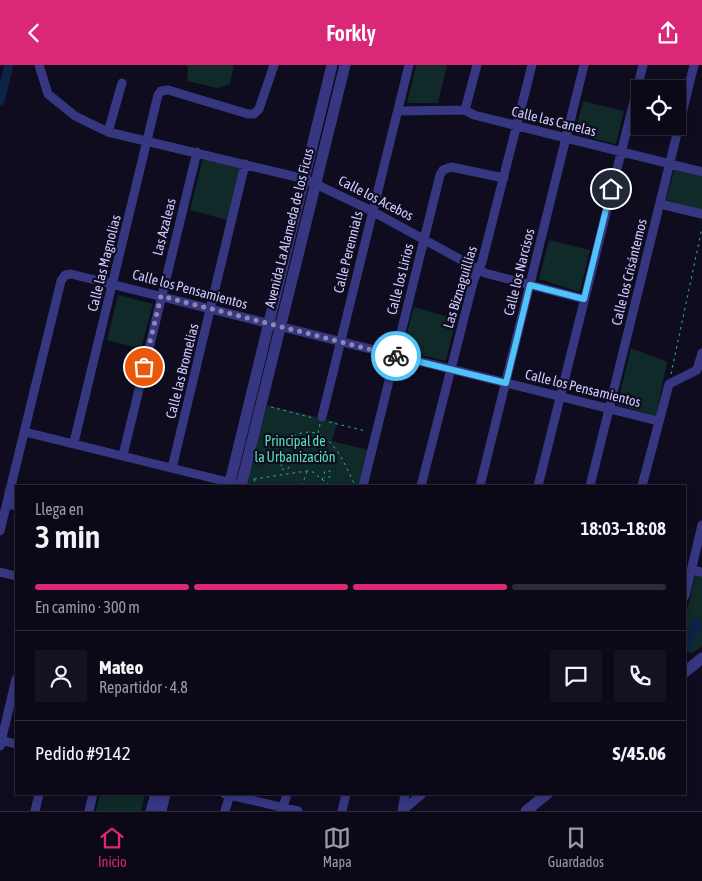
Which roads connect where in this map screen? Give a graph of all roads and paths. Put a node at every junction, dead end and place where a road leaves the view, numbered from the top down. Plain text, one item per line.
1 (39, 65) edge
2 (274, 65) edge
3 (332, 65) edge
4 (344, 65) edge
5 (410, 65) edge
6 (477, 65) edge
7 (532, 65) edge
8 (584, 65) edge
9 (643, 65) edge
10 (694, 65) edge
11 (122, 83) dead end
12 (465, 110) junction
13 (398, 111) junction
14 (517, 126) junction
15 (108, 132) junction
16 (565, 139) junction
17 (147, 140) junction
18 (196, 152) junction
19 (620, 152) junction
20 (245, 164) junction
21 (670, 164) junction
22 (702, 172) edge
23 (504, 178) junction
24 (310, 181) junction
25 (660, 203) junction
26 (372, 211) junction
27 (702, 214) edge
28 (702, 228) edge
29 (425, 239) junction
30 (479, 270) junction
31 (113, 284) junction
32 (530, 285) junction
33 (161, 296) junction
34 (584, 299) junction
35 (212, 309) junction
36 (275, 326) junction
37 (341, 342) junction
38 (702, 353) edge
39 (395, 356) junction
40 (450, 370) junction
41 (506, 383) junction
42 (669, 384) junction
43 (560, 398) junction
44 (609, 410) junction
45 (321, 419) joint
46 (658, 421) junction
47 (25, 432) junction
48 (317, 433) junction
49 (74, 442) junction
50 (123, 455) junction
51 (252, 466) dead end
52 (172, 468) junction
53 (286, 470) dead end
54 (307, 471) junction
55 (286, 473) junction
56 (324, 477) dead end
57 (254, 479) junction
58 (322, 480) junction
59 (238, 484) edge
60 (255, 484) edge
61 (16, 485) edge
62 (302, 485) edge
63 (329, 485) edge
64 (355, 485) edge
65 (363, 485) edge
66 (422, 485) edge
67 (480, 485) edge
68 (538, 485) edge
69 (590, 485) edge
70 (642, 485) edge
71 (13, 499) edge
72 (702, 525) edge
73 (0, 531) edge
74 (691, 570) junction
75 (0, 572) edge
76 (702, 572) edge
77 (15, 576) edge
78 (686, 592) edge
79 (15, 683) edge
80 (0, 742) edge
81 (15, 744) edge
82 (39, 795) edge
83 (93, 795) edge
84 (156, 795) edge
85 (165, 795) edge
86 (228, 795) edge
87 (232, 795) edge
88 (287, 795) edge
89 (346, 795) edge
90 (405, 795) edge
91 (421, 795) edge
92 (546, 795) edge
93 (283, 809) edge
94 (35, 811) edge
95 (89, 811) edge
96 (151, 811) edge
97 (161, 811) edge
98 (225, 811) edge
99 (298, 811) edge
100 (342, 811) edge
101 (402, 811) edge
102 (526, 811) edge

1 - 15 street, Calle los Acebos
2 - 17 street, Calle las Magnolias
3 - 24 street, Avenida La Alameda de los Ficus
4 - 24 street, Avenida La Alameda de los Ficus
5 - 13 street, Calle Perennials
6 - 12 street
7 - 14 street, Las Biznaguillias
8 - 16 street, Calle los Narcisos
9 - 19 street
10 - 21 street, Calle los Crisántemos
11 - 15 street
12 - 13 street, Calle las Canelas
12 - 14 street, Calle las Canelas
13 - 26 street, Calle Perennials
14 - 16 street, Calle las Canelas
14 - 23 street, Las Biznaguillias
15 - 17 street, Calle los Acebos
16 - 19 street, Calle las Canelas
16 - 32 street, Calle los Narcisos
17 - 18 street, Calle los Acebos
17 - 31 street, Calle las Magnolias
18 - 20 street, Calle los Acebos
18 - 33 street, Las Azaleas
19 - 21 street, Calle las Canelas
19 - 34 street
20 - 24 street, Calle los Acebos
20 - 35 street, Calle las Bromelias
21 - 22 street, Calle las Canelas
21 - 25 street, Calle los Crisántemos
23 - 29 street, Calle los Lirios
23 - 30 street, Las Biznaguillias
24 - 26 street, Calle los Acebos
24 - 36 street, Avenida La Alameda de los Ficus
25 - 27 street
25 - 44 street, Calle los Crisántemos
26 - 29 street, Calle los Acebos
26 - 37 street, Calle Perennials
28 - 42 path
29 - 30 street, Calle los Acebos
29 - 39 street, Calle los Lirios
30 - 32 street, Calle los Acebos
30 - 40 street, Las Biznaguillias
31 - 33 street, Calle los Pensamientos
31 - 47 street, Calle los Pensamientos
31 - 49 street, Calle las Magnolias
32 - 34 street, Calle los Acebos
32 - 41 street, Calle los Narcisos
33 - 35 street, Calle los Pensamientos
33 - 50 street, Las Azaleas
34 - 43 street
35 - 36 street, Calle los Pensamientos
35 - 52 street, Calle las Bromelias
36 - 37 street, Calle los Pensamientos
36 - 59 street, Avenida La Alameda de los Ficus
37 - 39 street, Calle los Pensamientos
37 - 45 street, Calle Perennials
38 - 42 street
39 - 40 street, Calle los Pensamientos
39 - 65 street, Calle los Lirios
40 - 41 street, Calle los Pensamientos
40 - 66 street, Las Biznaguillias
41 - 43 street, Calle los Pensamientos
41 - 67 street, Calle los Narcisos
42 - 46 street
43 - 44 street, Calle los Pensamientos
43 - 68 street
44 - 46 street, Calle los Pensamientos
44 - 69 street, Calle los Crisántemos
45 - 48 path
46 - 70 street
47 - 49 street
47 - 61 street
48 - 51 path
48 - 64 path
49 - 50 street
50 - 52 street
52 - 59 street
53 - 55 path
54 - 55 path
54 - 58 path
54 - 62 path
55 - 57 path
56 - 58 path
57 - 59 path
57 - 60 path
58 - 63 path
71 - 73 street
72 - 74 street
74 - 76 street
74 - 78 street
75 - 77 street
79 - 80 street
80 - 81 street
82 - 94 street
83 - 95 street
84 - 96 street
85 - 97 street
86 - 98 street
87 - 93 street
88 - 93 street
89 - 100 street
90 - 101 street
91 - 101 street
92 - 102 street
93 - 99 street

